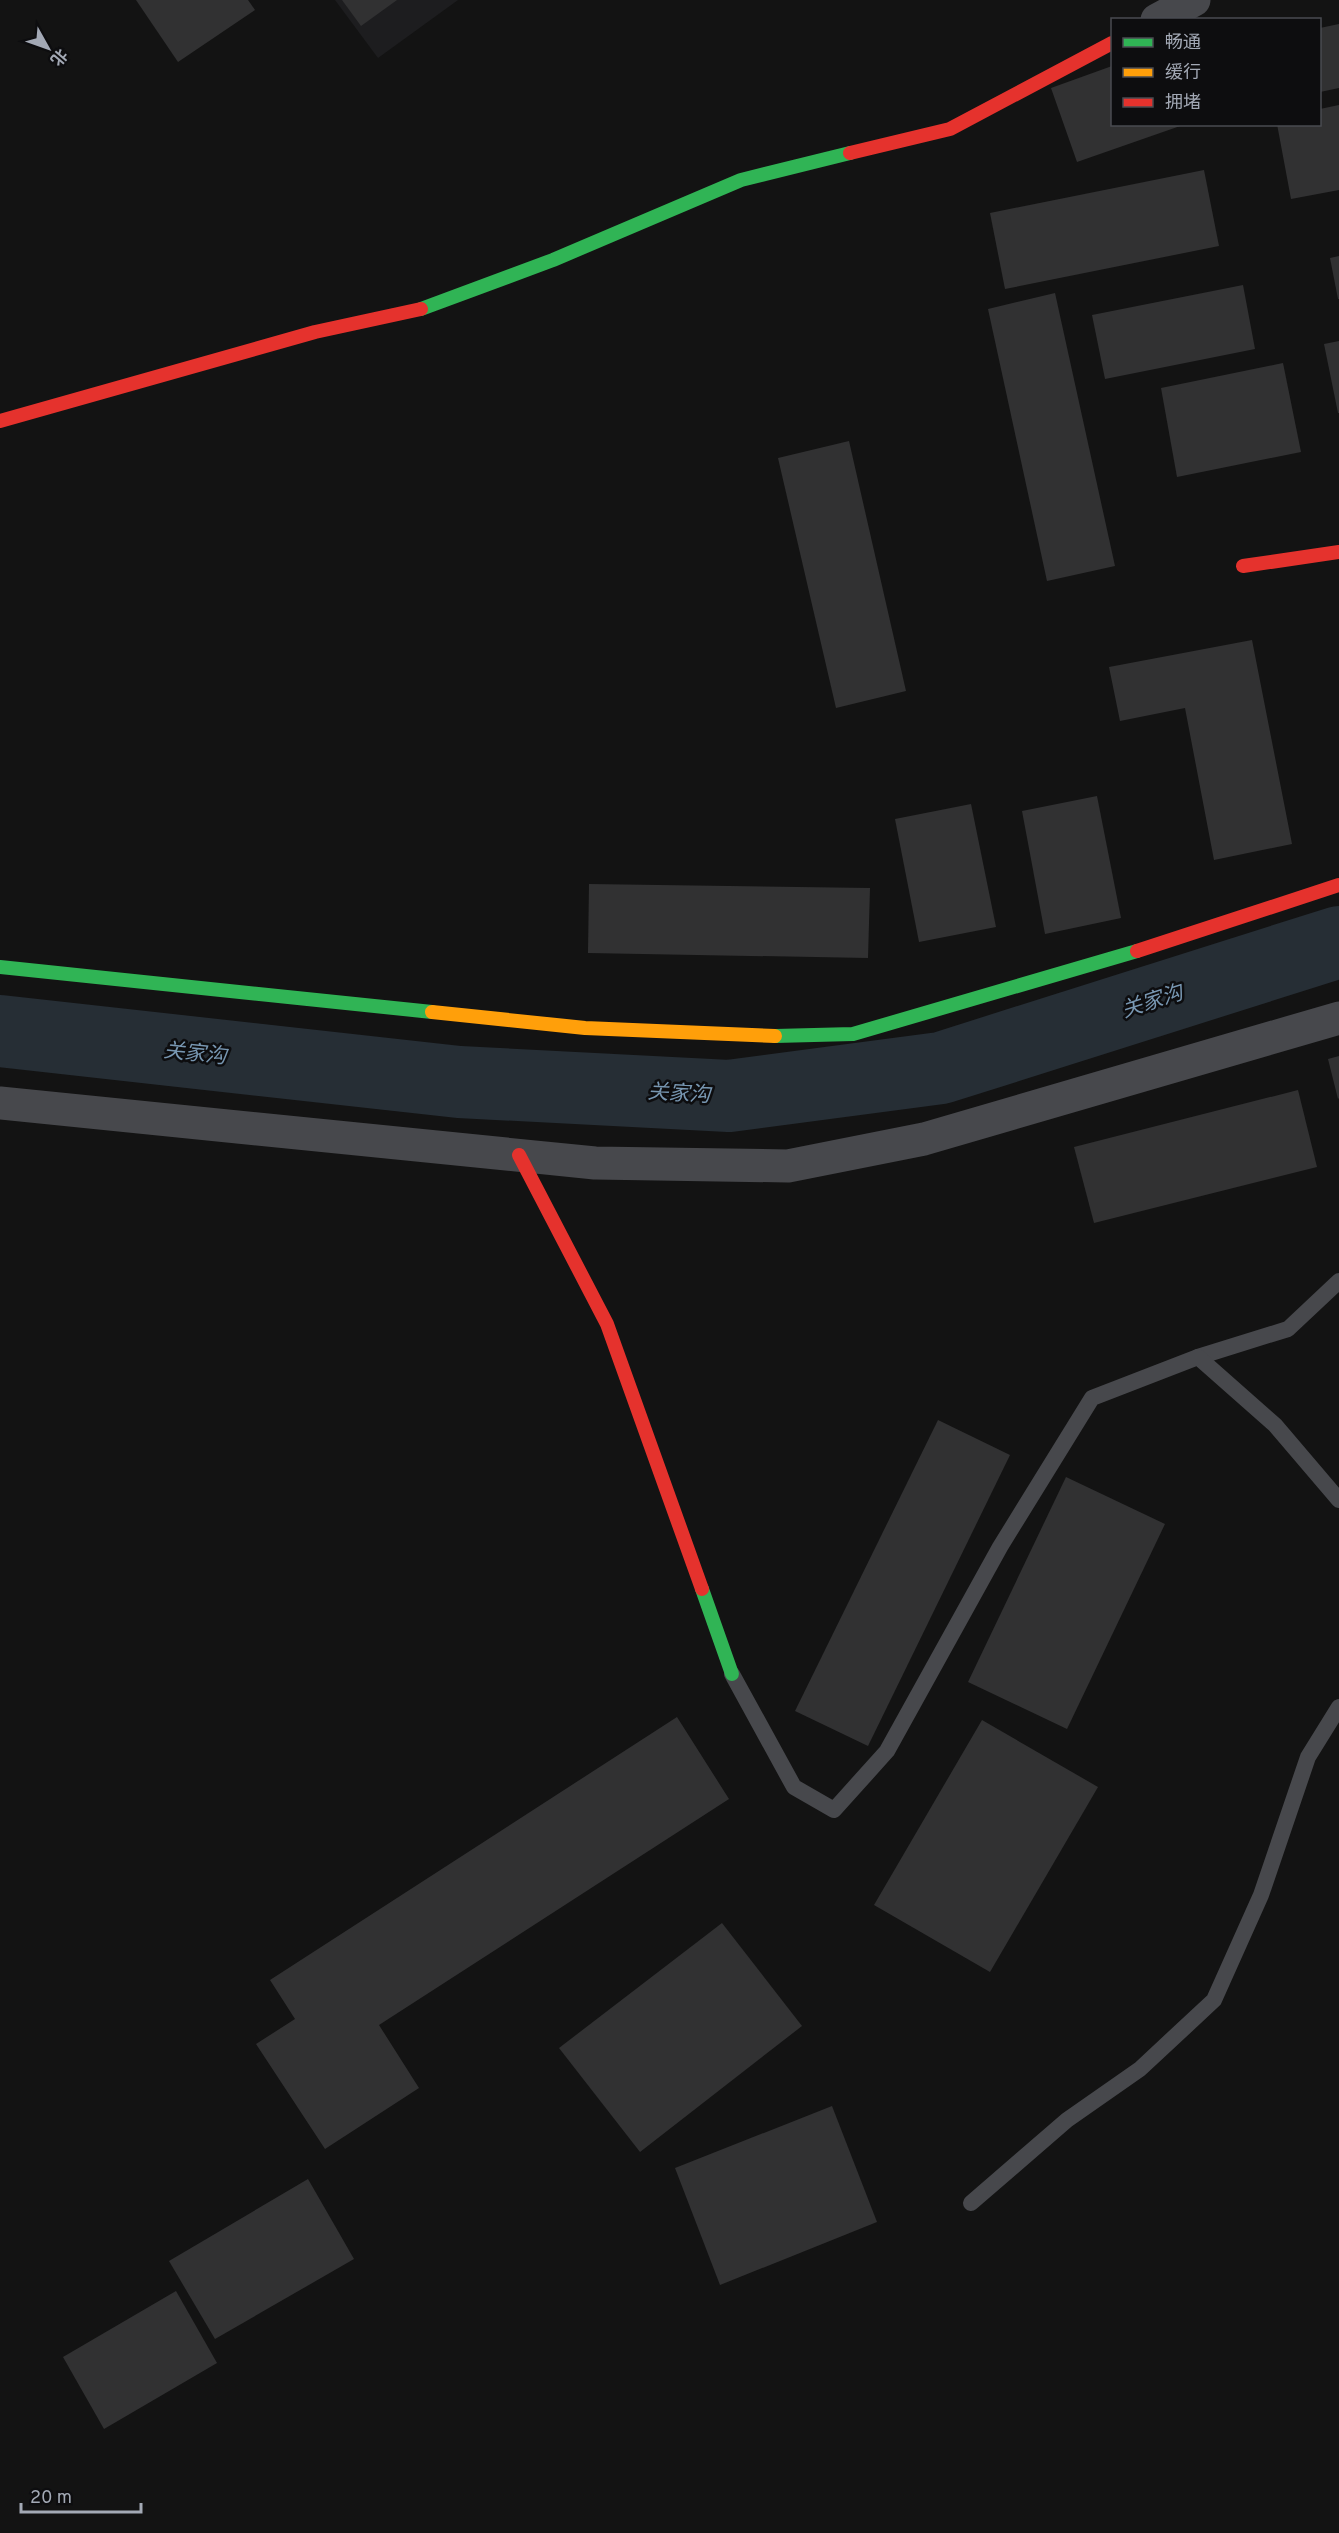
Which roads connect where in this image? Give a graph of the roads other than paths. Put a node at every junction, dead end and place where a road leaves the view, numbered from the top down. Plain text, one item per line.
1 (1194, 0) edge
2 (1161, 18) edge
3 (1111, 44) edge
4 (0, 422) edge
5 (1339, 552) edge
6 (1243, 566) dead end
7 (1339, 885) edge
8 (0, 967) edge
9 (1339, 1018) edge
10 (0, 1103) edge
11 (519, 1155) junction
12 (1339, 1281) edge
13 (1198, 1357) junction
14 (1339, 1500) edge
15 (732, 1674) joint
16 (1339, 1707) edge
17 (971, 2203) dead end

1 - 2 street
3 - 4 street
5 - 6 street
7 - 8 street
9 - 11 street
10 - 11 street
11 - 15 street
12 - 13 lane
13 - 14 lane
13 - 15 lane
16 - 17 lane

